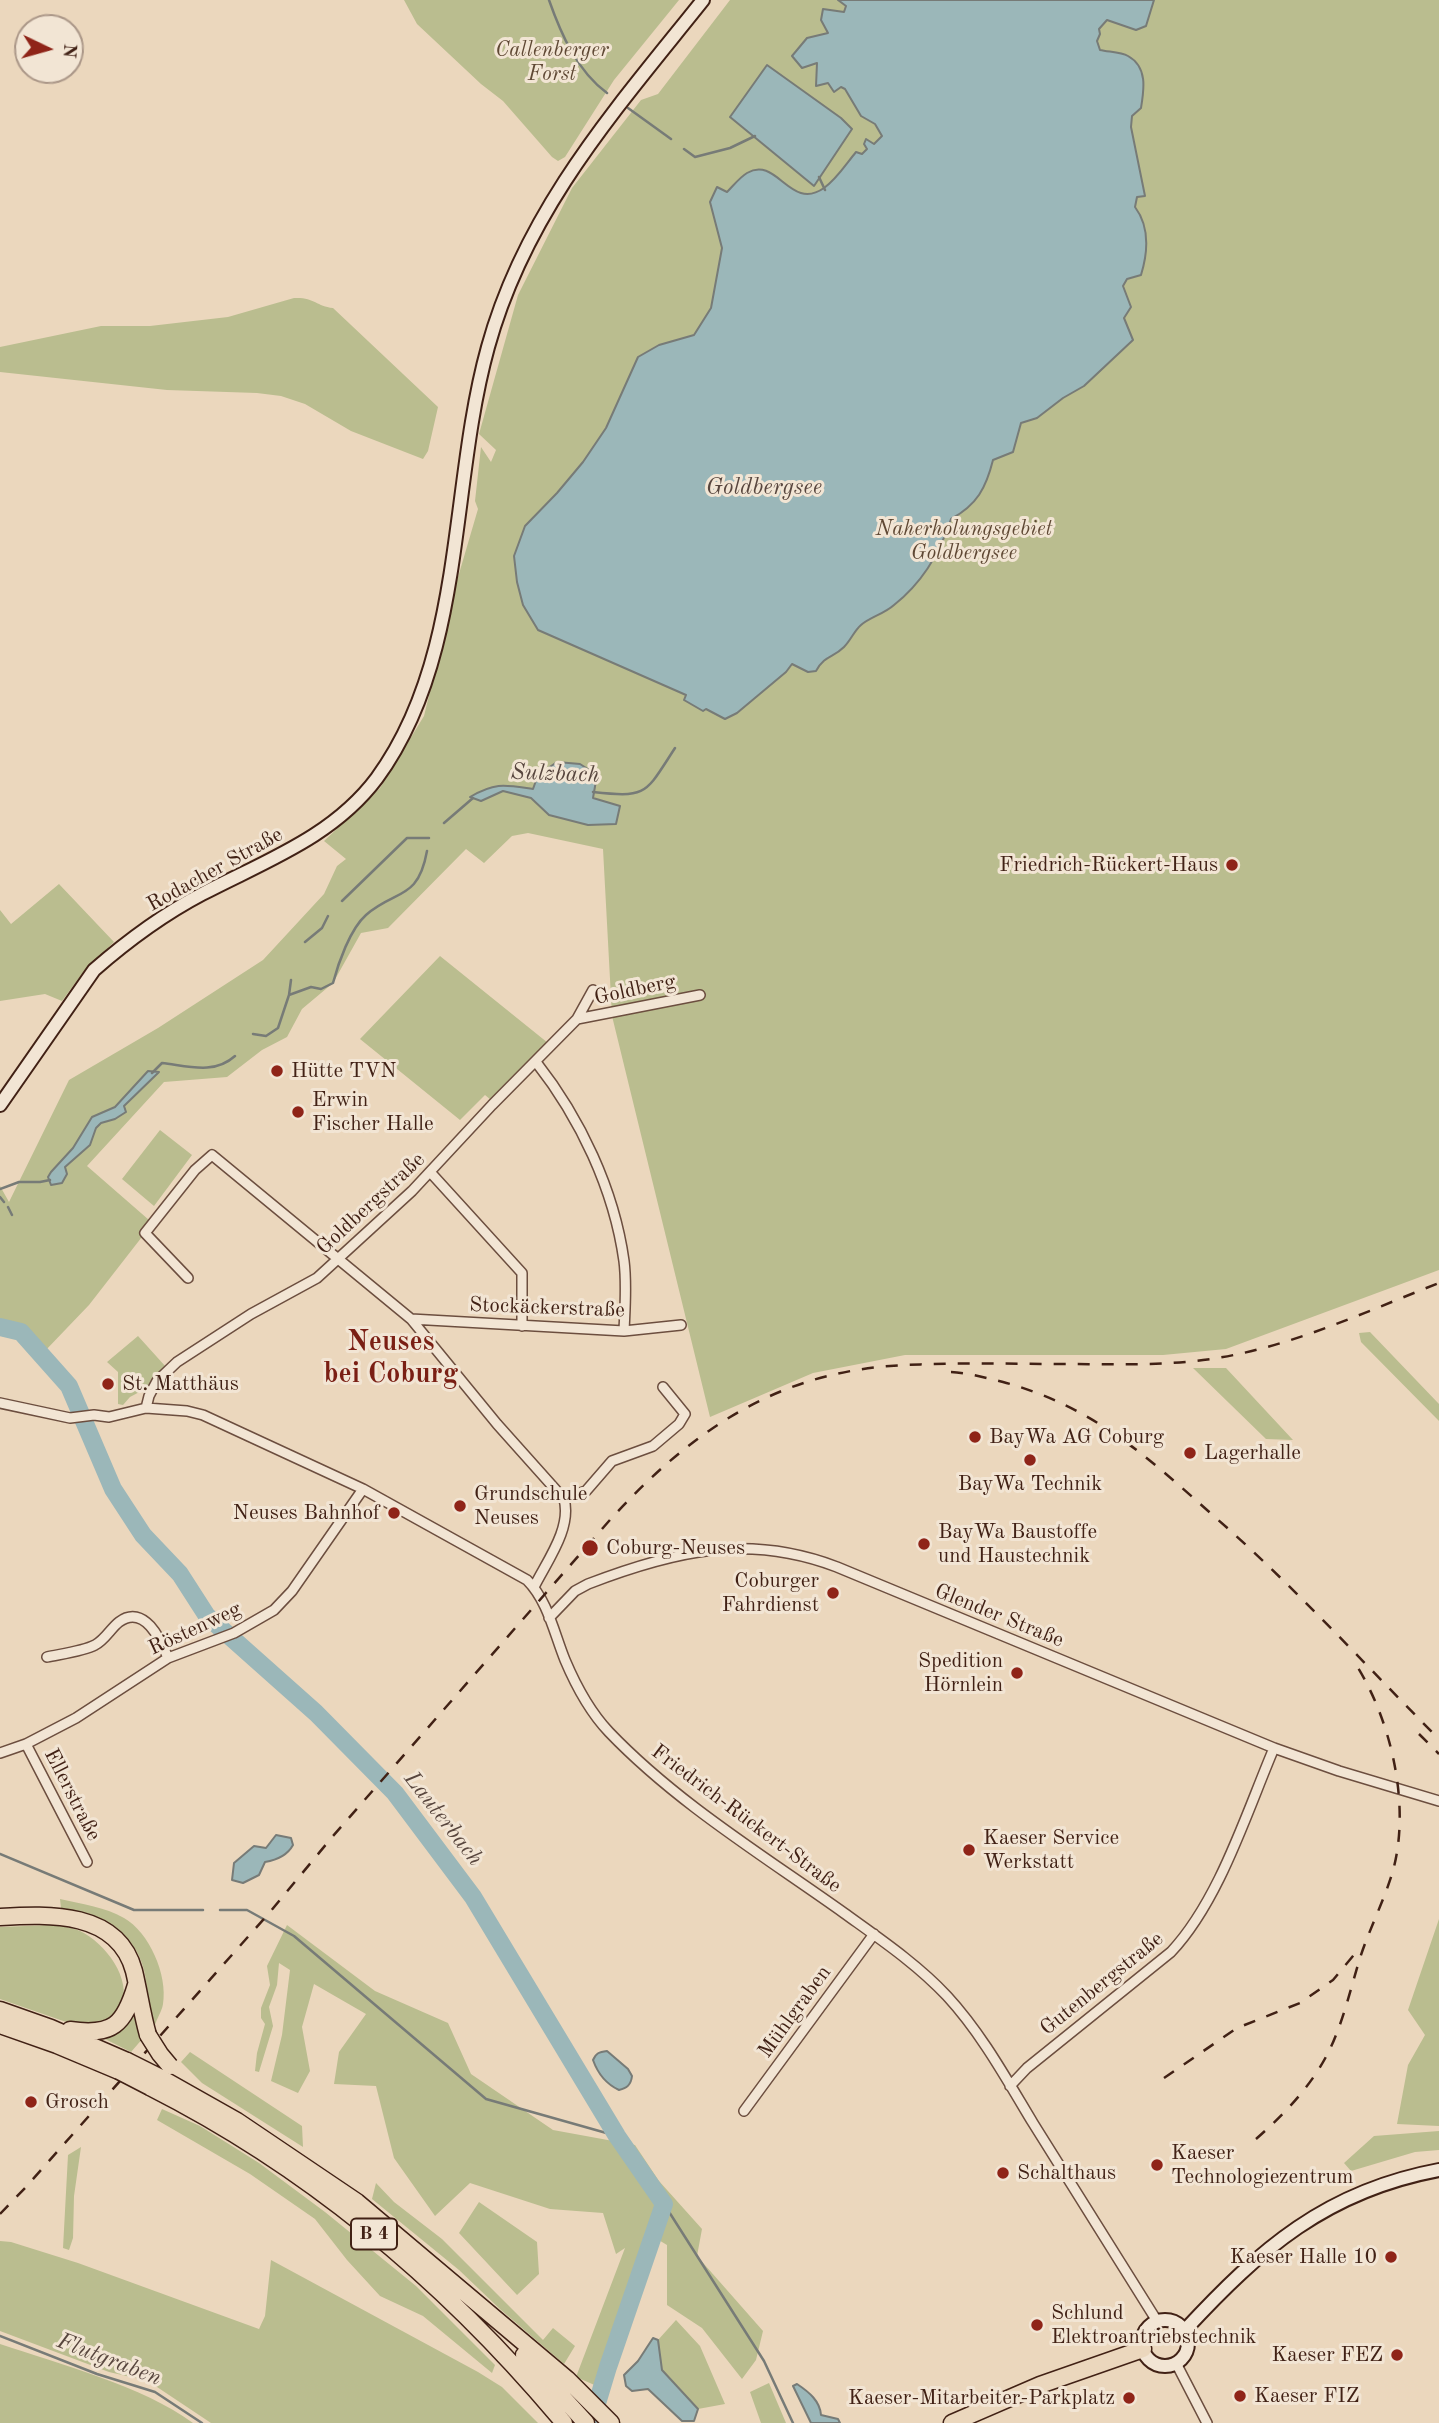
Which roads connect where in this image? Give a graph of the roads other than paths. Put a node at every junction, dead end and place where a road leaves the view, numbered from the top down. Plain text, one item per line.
1 (703, 0) edge
2 (593, 990) dead end
3 (700, 995) dead end
4 (577, 1019) junction
5 (536, 1062) junction
6 (0, 1105) edge
7 (431, 1173) junction
8 (338, 1259) junction
9 (188, 1278) dead end
10 (411, 1320) junction
11 (681, 1325) dead end
12 (522, 1326) junction
13 (624, 1331) junction
14 (663, 1387) dead end
15 (0, 1404) edge
16 (146, 1408) junction
17 (363, 1489) junction
18 (564, 1499) junction
19 (534, 1587) junction
20 (549, 1618) junction
21 (47, 1657) dead end
22 (167, 1658) junction
23 (26, 1744) junction
24 (1274, 1748) junction
25 (0, 1753) edge
26 (1439, 1801) edge
27 (87, 1862) dead end
28 (0, 1917) edge
29 (874, 1934) junction
30 (136, 1986) junction
31 (0, 2010) edge
32 (0, 2025) edge
33 (51, 2028) junction
34 (122, 2066) junction
35 (160, 2076) junction
36 (1010, 2086) junction
37 (744, 2111) dead end
38 (1439, 2170) edge
39 (477, 2305) junction
40 (1157, 2321) junction
41 (1185, 2330) junction
42 (1143, 2349) junction
43 (1176, 2363) junction
44 (564, 2423) edge
45 (586, 2423) edge
46 (611, 2423) edge
47 (952, 2423) edge
48 (1207, 2423) edge

1 - 6 street, Rodacher Straße
2 - 4 street, Goldbergstraße
3 - 4 street, Goldberg
4 - 5 street, Goldbergstraße
5 - 7 street, Goldbergstraße
5 - 13 street
7 - 8 street, Goldbergstraße
7 - 12 street
8 - 9 street
8 - 10 street
8 - 16 street, Goldbergstraße
10 - 12 street, Stockäckerstraße
10 - 18 street
11 - 13 street, Stockäckerstraße
12 - 13 street, Stockäckerstraße
14 - 18 street
15 - 16 street
16 - 17 street
17 - 19 street
17 - 22 street, Röstenweg
18 - 19 street
19 - 20 street, Friedrich-Rückert-Straße
20 - 24 street, Glender Straße
20 - 29 street, Friedrich-Rückert-Straße
21 - 22 street
22 - 23 street, Röstenweg
23 - 25 street, Röstenweg
23 - 27 street, Ellerstraße
24 - 26 street, Glender Straße
24 - 36 street, Gutenbergstraße
28 - 30 highway
29 - 36 street, Friedrich-Rückert-Straße
29 - 37 street, Mühlgraben
30 - 33 highway
30 - 35 highway, bridge
31 - 33 highway, B 4
32 - 34 highway, B 4
33 - 34 highway, B 4
34 - 35 highway, B 4, bridge
35 - 39 highway, B 4
35 - 44 highway, B 4
36 - 40 street, Friedrich-Rückert-Straße
38 - 41 street
39 - 45 highway, B 4
39 - 46 highway
40 - 41 street
40 - 42 street
41 - 43 street
42 - 43 street
42 - 47 highway
43 - 48 street

